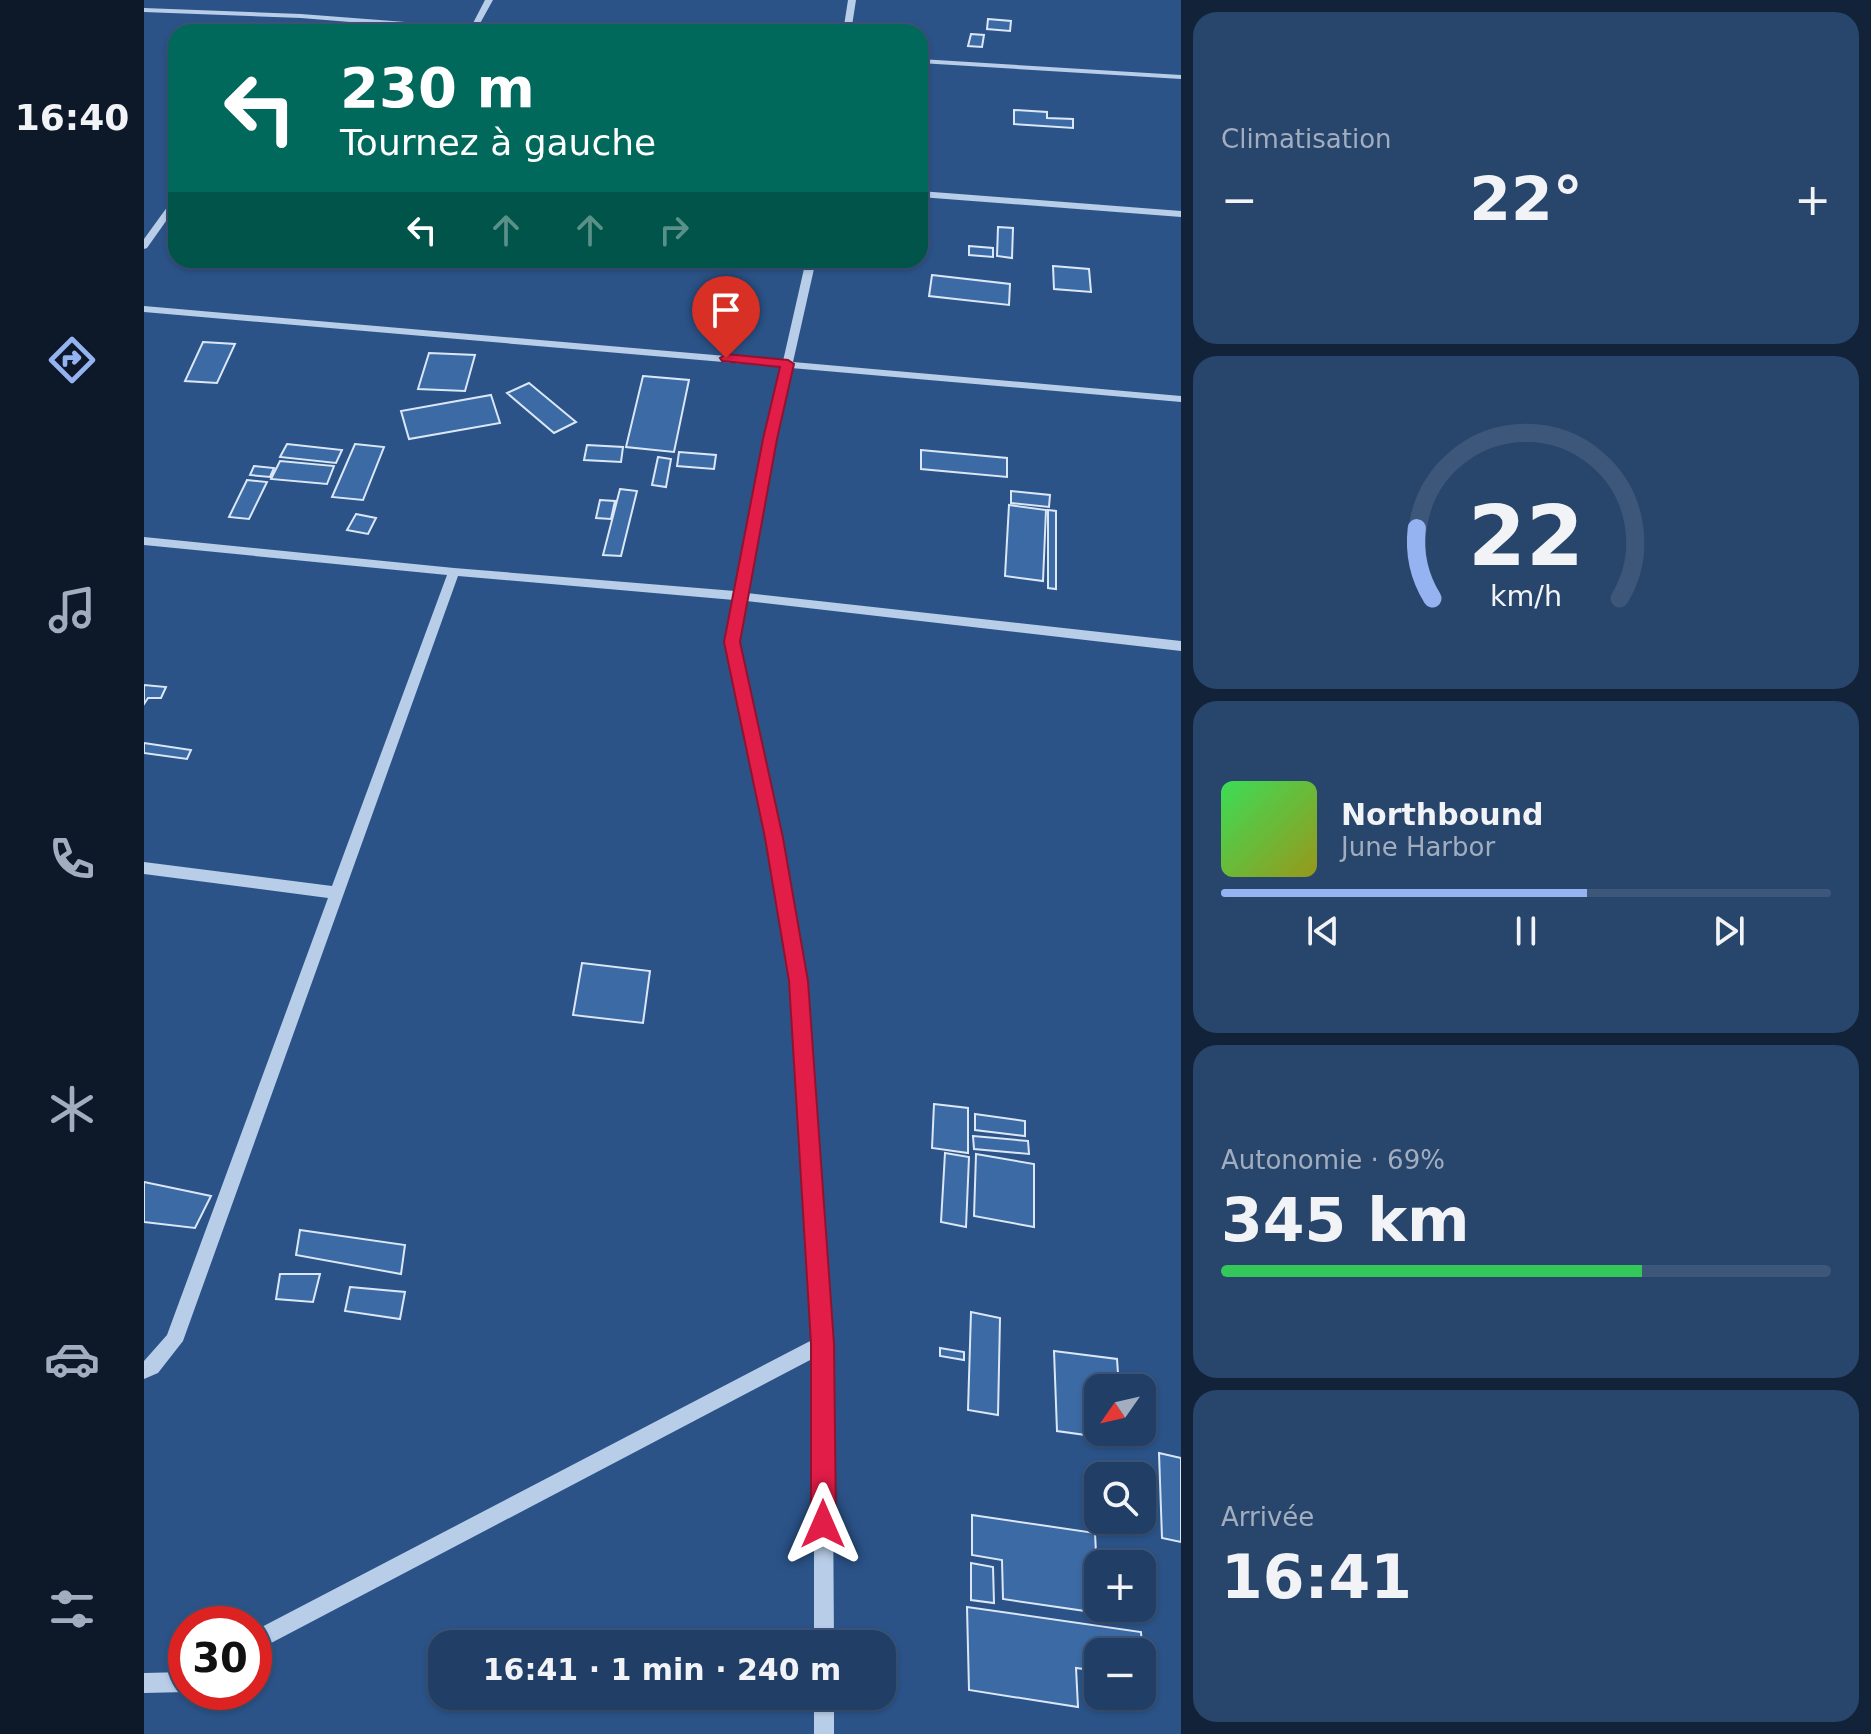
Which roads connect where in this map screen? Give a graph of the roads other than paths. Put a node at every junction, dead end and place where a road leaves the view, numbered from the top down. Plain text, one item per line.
1 (489, 0) edge
2 (852, 0) edge
3 (144, 10) edge
4 (369, 24) edge
5 (476, 24) edge
6 (848, 24) edge
7 (928, 61) edge
8 (1181, 77) edge
9 (928, 195) edge
10 (168, 212) edge
11 (1181, 214) edge
12 (144, 246) edge
13 (809, 268) edge
14 (144, 309) edge
15 (788, 364) junction
16 (1181, 399) edge
17 (144, 541) edge
18 (454, 572) junction
19 (739, 596) junction
20 (1181, 646) edge
21 (144, 868) edge
22 (338, 893) junction
23 (823, 1344) junction
24 (144, 1370) edge
25 (824, 1630) edge
26 (272, 1633) edge
27 (168, 1682) edge
28 (144, 1683) edge
29 (824, 1710) edge
30 (824, 1734) edge

1 - 5 street
2 - 6 street
3 - 4 street
7 - 8 street
9 - 11 street
10 - 12 street
13 - 15 street
14 - 15 street
15 - 16 street
15 - 19 street
17 - 18 street
18 - 19 street
18 - 22 street
19 - 20 street
19 - 23 street
21 - 22 street
22 - 24 street
23 - 25 street
23 - 26 street
27 - 28 street
29 - 30 street

